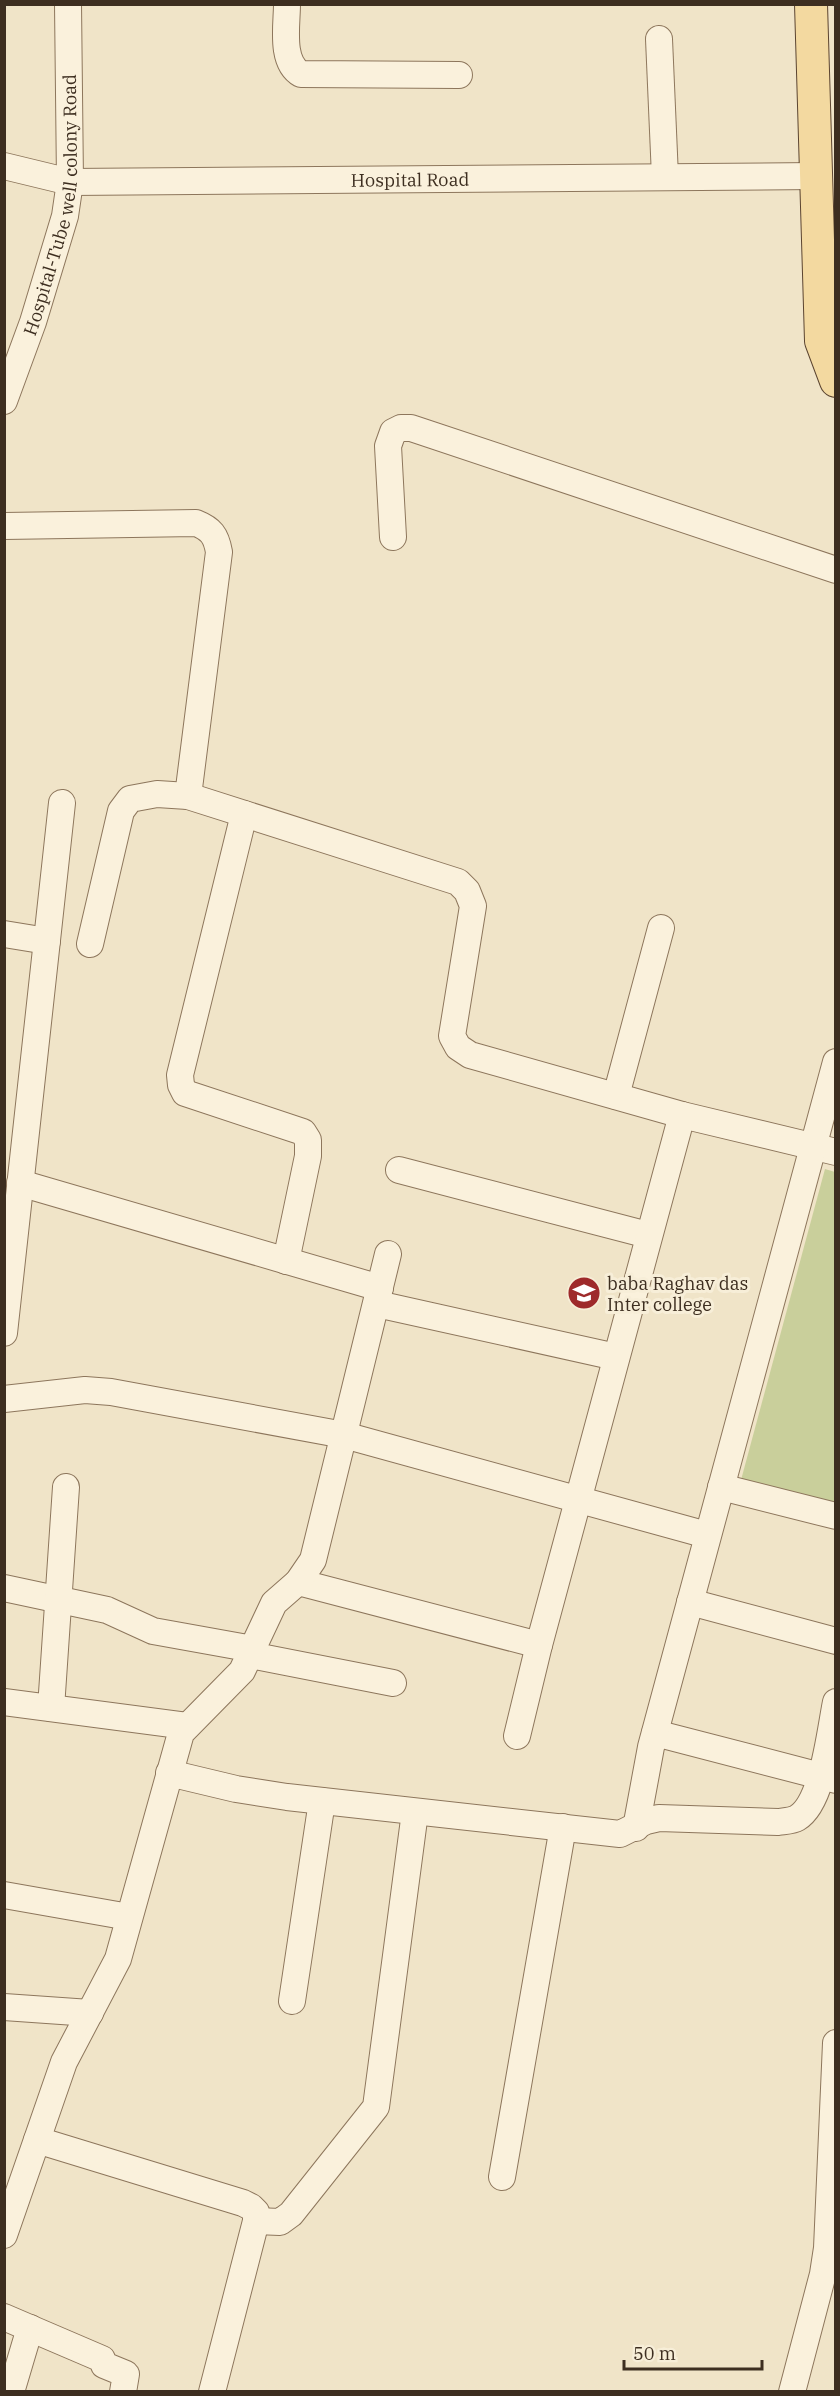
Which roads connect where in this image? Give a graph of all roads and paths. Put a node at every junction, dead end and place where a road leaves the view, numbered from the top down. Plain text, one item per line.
1 (68, 4) edge
2 (288, 4) edge
3 (811, 4) edge
4 (659, 39) dead end
5 (459, 75) dead end
6 (4, 166) edge
7 (822, 166) edge
8 (665, 177) junction
9 (70, 182) junction
10 (827, 237) edge
11 (827, 288) edge
12 (836, 381) edge
13 (4, 401) edge
14 (4, 526) edge
15 (393, 537) dead end
16 (836, 570) edge
17 (188, 796) junction
18 (62, 803) dead end
19 (244, 814) junction
20 (661, 928) dead end
21 (4, 934) edge
22 (47, 941) junction
23 (90, 944) dead end
24 (836, 1062) edge
25 (616, 1096) junction
26 (681, 1114) junction
27 (825, 1150) edge
28 (399, 1170) dead end
29 (21, 1183) junction
30 (648, 1235) junction
31 (388, 1254) dead end
32 (286, 1261) junction
33 (379, 1296) junction
34 (4, 1333) edge
35 (616, 1357) junction
36 (4, 1399) edge
37 (344, 1436) junction
38 (66, 1487) dead end
39 (721, 1487) junction
40 (578, 1500) junction
41 (836, 1516) edge
42 (707, 1535) junction
43 (298, 1582) junction
44 (4, 1588) edge
45 (58, 1599) junction
46 (690, 1602) junction
47 (836, 1641) edge
48 (539, 1645) junction
49 (251, 1652) junction
50 (393, 1683) dead end
51 (4, 1702) edge
52 (836, 1702) edge
53 (51, 1708) junction
54 (188, 1726) junction
55 (655, 1733) junction
56 (517, 1736) dead end
57 (169, 1773) junction
58 (829, 1779) edge
59 (322, 1801) junction
60 (415, 1812) junction
61 (563, 1827) junction
62 (636, 1827) junction
63 (4, 1895) edge
64 (129, 1917) junction
65 (292, 2001) dead end
66 (4, 2007) edge
67 (90, 2013) junction
68 (836, 2043) edge
69 (37, 2140) junction
70 (502, 2177) dead end
71 (256, 2221) junction
72 (4, 2235) edge
73 (4, 2317) edge
74 (30, 2328) junction
75 (12, 2391) edge
76 (123, 2391) edge
77 (212, 2391) edge
78 (792, 2391) edge

1 - 9 street, Hospital-Tube well colony Road
2 - 5 street
3 - 7 main road
4 - 8 street
6 - 9 street, Hospital Road
7 - 8 street, Hospital Road
7 - 10 main road
8 - 9 street, Hospital Road
9 - 13 street, Hospital-Tube well colony Road
10 - 11 main road
11 - 12 main road
14 - 17 street
15 - 16 street
17 - 19 street
17 - 23 street
18 - 22 street
19 - 25 street
19 - 32 street
20 - 25 street
21 - 22 street
22 - 29 street
24 - 27 street
25 - 26 street
26 - 27 street
26 - 30 street
27 - 39 street
28 - 30 street
29 - 32 street
29 - 34 street
30 - 35 street
31 - 33 street
32 - 33 street
33 - 35 street
33 - 37 street
35 - 40 street
36 - 37 street
37 - 40 street
37 - 43 street
38 - 45 street
39 - 41 street
39 - 42 street
40 - 42 street
40 - 48 street
42 - 46 street
43 - 48 street
43 - 49 street
44 - 45 street
45 - 49 street
45 - 53 street
46 - 47 street
46 - 55 street
48 - 56 street
49 - 50 street
49 - 54 street
51 - 53 street
52 - 58 street
53 - 54 street
54 - 57 street
55 - 58 street
55 - 62 street
57 - 59 street
57 - 64 street
58 - 62 street
59 - 60 street
59 - 65 street
60 - 61 street
60 - 71 street
61 - 62 street
61 - 70 street
63 - 64 street
64 - 67 street
66 - 67 street
67 - 69 street
68 - 78 street
69 - 71 street
69 - 72 street
71 - 77 street
73 - 74 street
74 - 75 street
74 - 76 street

